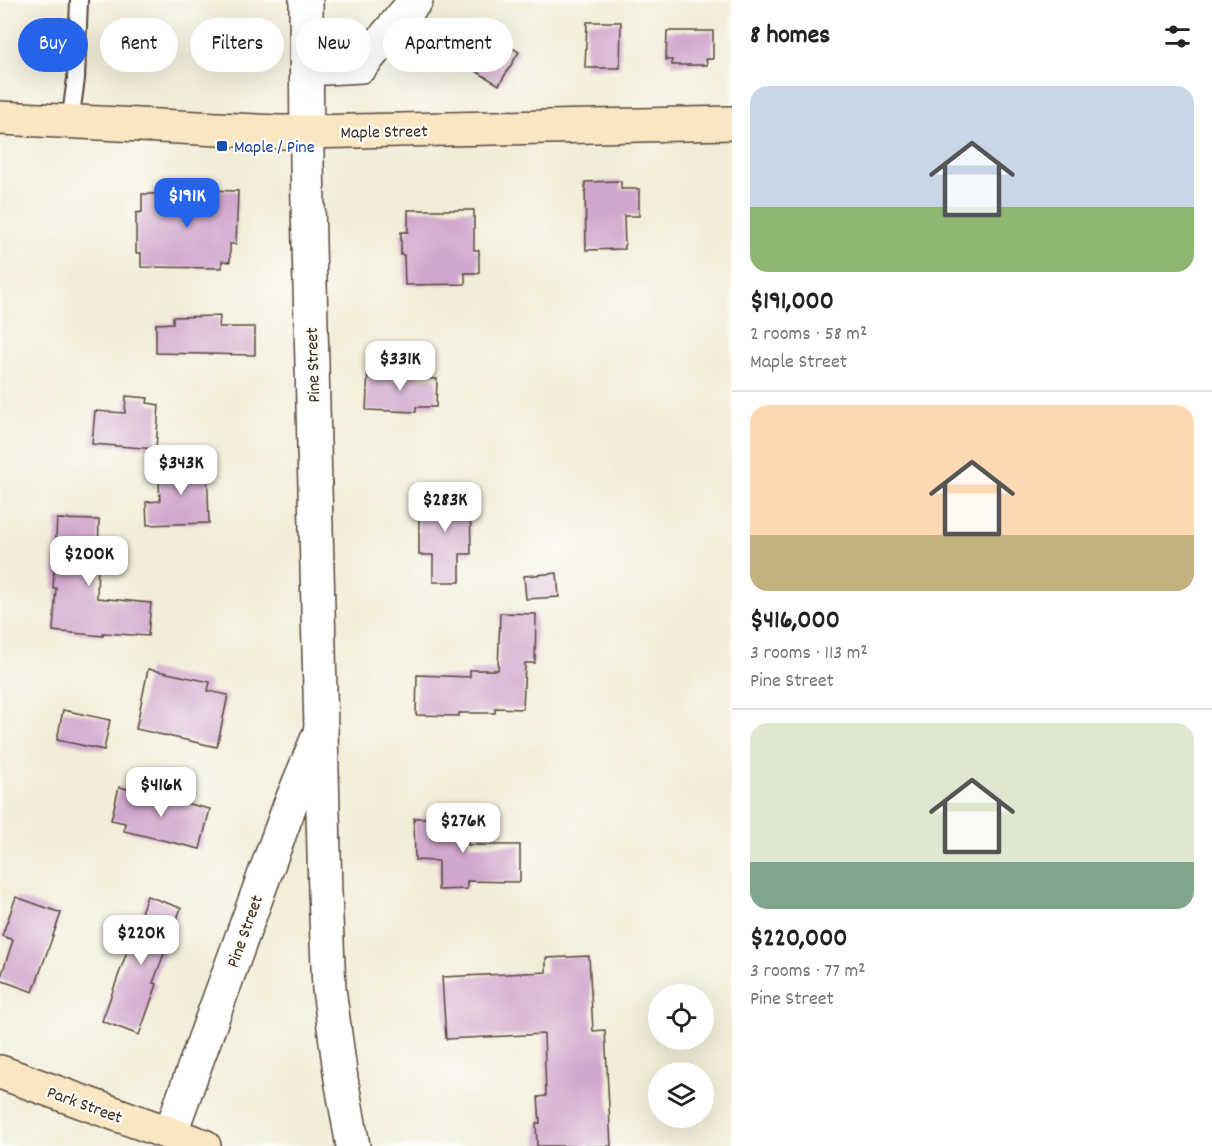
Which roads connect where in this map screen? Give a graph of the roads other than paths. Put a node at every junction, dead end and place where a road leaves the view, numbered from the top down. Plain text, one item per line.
1 (78, 0) edge
2 (306, 0) edge
3 (416, 0) edge
4 (306, 18) edge
5 (371, 54) edge
6 (307, 72) edge
7 (0, 118) edge
8 (70, 122) junction
9 (732, 123) edge
10 (308, 132) junction
11 (321, 730) junction
12 (0, 1072) edge
13 (170, 1134) junction
14 (204, 1146) edge
15 (353, 1146) edge

1 - 8 lane
2 - 4 street, Pine Street
3 - 5 street
6 - 10 street, Pine Street
7 - 8 main road, Maple Street
8 - 10 main road, Maple Street
9 - 10 main road, Maple Street
10 - 11 street, Pine Street
11 - 13 street, Pine Street
11 - 15 street, Pine Street
12 - 13 main road, Park Street
13 - 14 main road, Park Street

